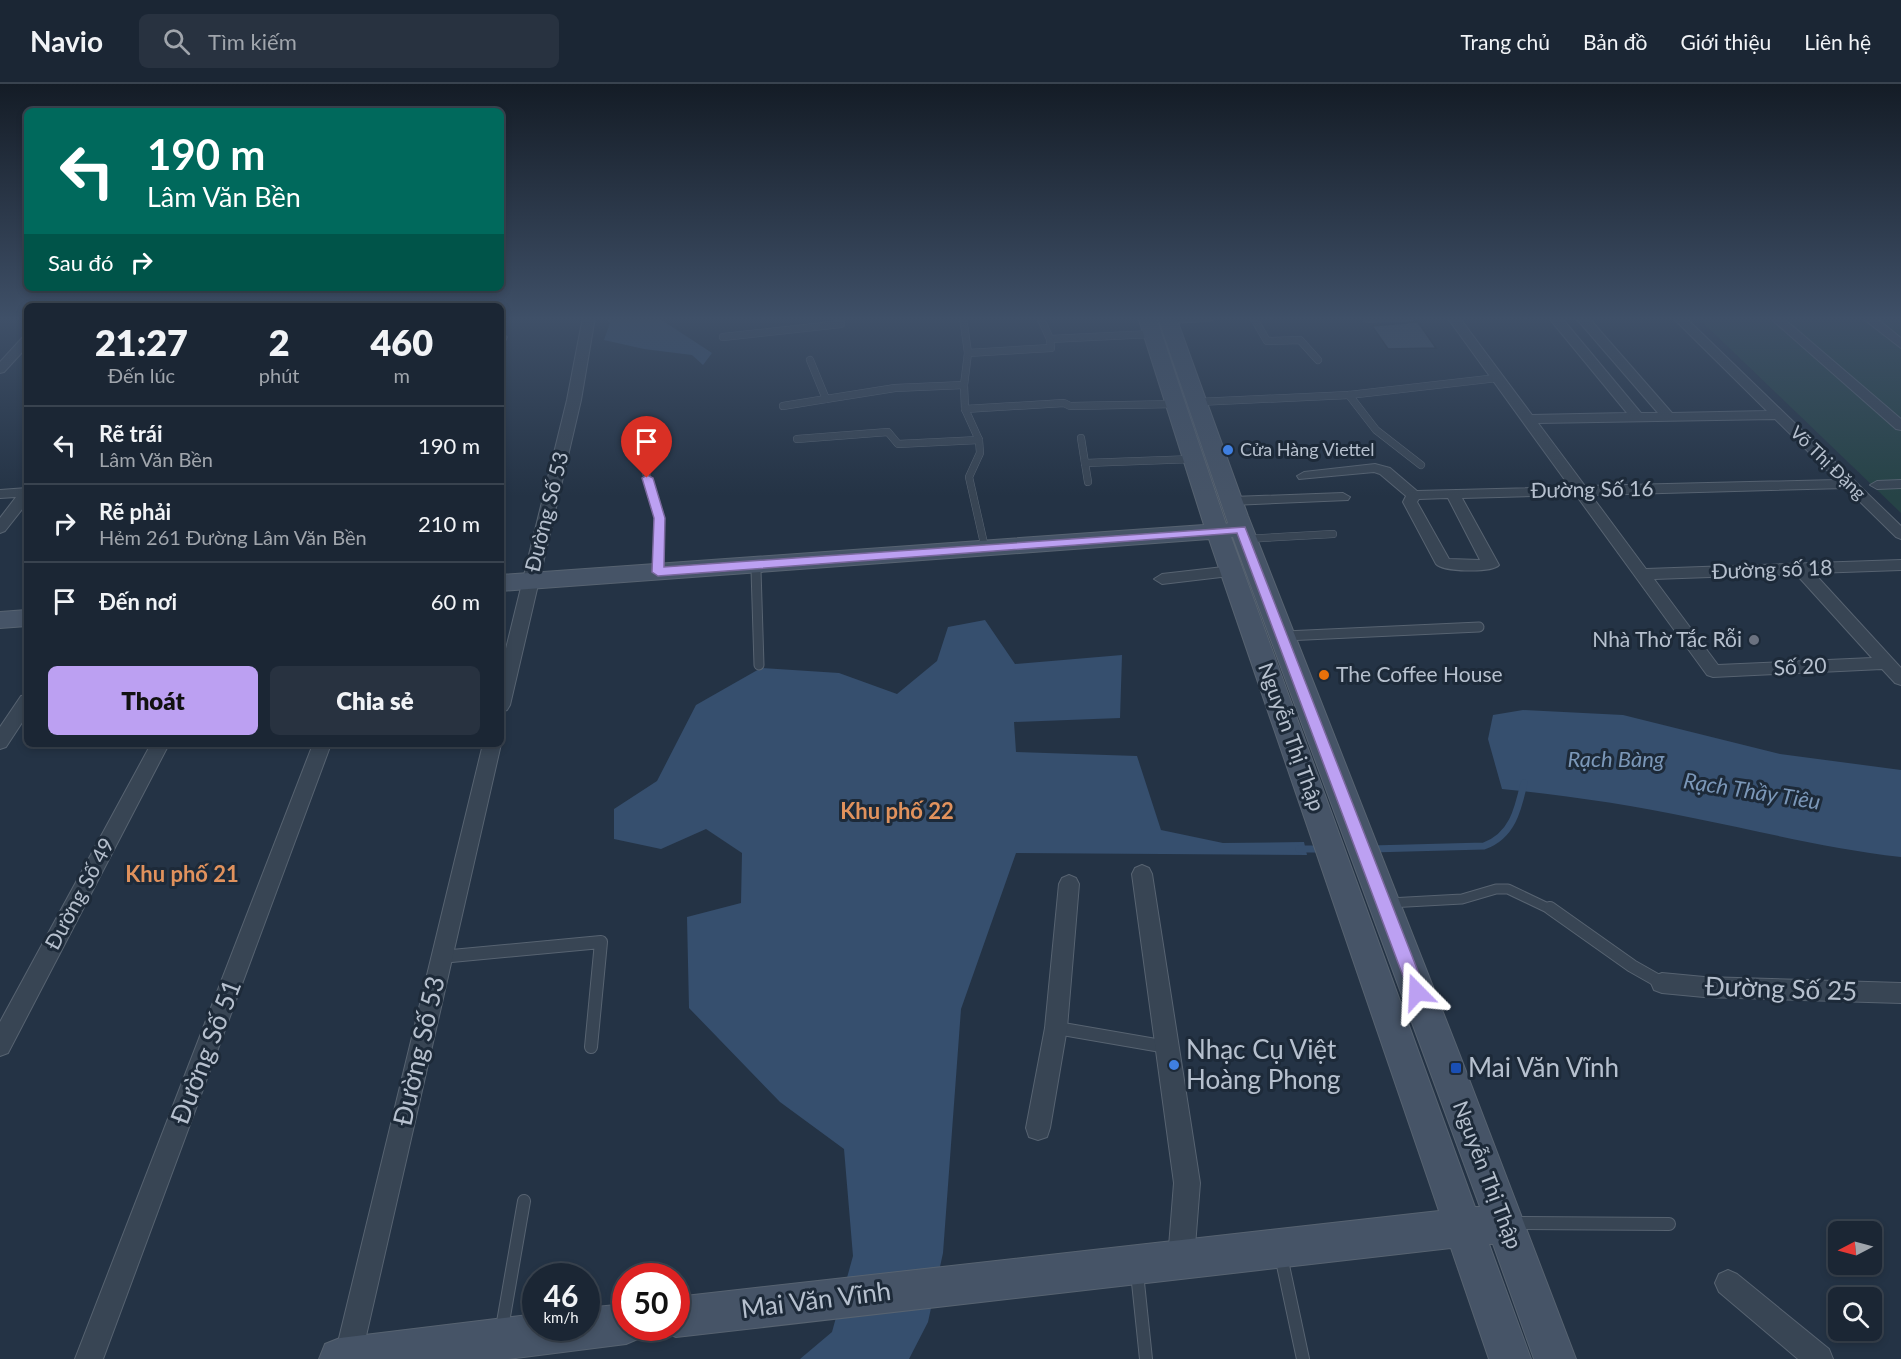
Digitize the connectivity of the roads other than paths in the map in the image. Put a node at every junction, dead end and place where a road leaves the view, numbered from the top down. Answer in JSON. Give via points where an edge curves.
{"nodes":[{"id":1,"x":578,"y":376,"type":"edge"},
{"id":2,"x":817,"y":376,"type":"edge"},
{"id":3,"x":965,"y":376,"type":"edge"},
{"id":4,"x":1171,"y":376,"type":"edge"},
{"id":5,"x":1185,"y":376,"type":"edge"},
{"id":6,"x":1603,"y":376,"type":"edge"},
{"id":7,"x":1633,"y":376,"type":"edge"},
{"id":8,"x":1739,"y":376,"type":"edge"},
{"id":9,"x":1844,"y":376,"type":"edge"},
{"id":10,"x":1497,"y":378,"type":"joint"},
{"id":11,"x":964,"y":386,"type":"junction"},
{"id":12,"x":1349,"y":394,"type":"junction"},
{"id":13,"x":826,"y":399,"type":"junction"},
{"id":14,"x":1198,"y":402,"type":"junction"},
{"id":15,"x":1177,"y":404,"type":"junction"},
{"id":16,"x":783,"y":406,"type":"dead end"},
{"id":17,"x":965,"y":409,"type":"junction"},
{"id":18,"x":1778,"y":415,"type":"junction"},
{"id":19,"x":1669,"y":417,"type":"junction"},
{"id":20,"x":1638,"y":418,"type":"junction"},
{"id":21,"x":1528,"y":419,"type":"junction"},
{"id":22,"x":1901,"y":426,"type":"edge"},
{"id":23,"x":635,"y":438,"type":"dead end"},
{"id":24,"x":1081,"y":438,"type":"dead end"},
{"id":25,"x":797,"y":439,"type":"dead end"},
{"id":26,"x":979,"y":440,"type":"junction"},
{"id":27,"x":1194,"y":459,"type":"junction"},
{"id":28,"x":1085,"y":463,"type":"junction"},
{"id":29,"x":1421,"y":465,"type":"dead end"},
{"id":30,"x":1304,"y":476,"type":"dead end"},
{"id":31,"x":1088,"y":482,"type":"dead end"},
{"id":32,"x":1850,"y":484,"type":"junction"},
{"id":33,"x":1901,"y":484,"type":"edge"},
{"id":34,"x":1877,"y":485,"type":"dead end"},
{"id":35,"x":1580,"y":490,"type":"junction"},
{"id":36,"x":24,"y":493,"type":"edge"},
{"id":37,"x":0,"y":494,"type":"edge"},
{"id":38,"x":1453,"y":494,"type":"junction"},
{"id":39,"x":1414,"y":495,"type":"junction"},
{"id":40,"x":24,"y":497,"type":"edge"},
{"id":41,"x":1343,"y":497,"type":"dead end"},
{"id":42,"x":1232,"y":501,"type":"junction"},
{"id":43,"x":0,"y":528,"type":"edge"},
{"id":44,"x":1235,"y":533,"type":"junction"},
{"id":45,"x":1333,"y":534,"type":"dead end"},
{"id":46,"x":1901,"y":534,"type":"edge"},
{"id":47,"x":985,"y":548,"type":"junction"},
{"id":48,"x":756,"y":564,"type":"junction"},
{"id":49,"x":1901,"y":565,"type":"edge"},
{"id":50,"x":1801,"y":569,"type":"junction"},
{"id":51,"x":658,"y":572,"type":"junction"},
{"id":52,"x":1232,"y":572,"type":"junction"},
{"id":53,"x":1642,"y":574,"type":"junction"},
{"id":54,"x":1162,"y":579,"type":"dead end"},
{"id":55,"x":530,"y":581,"type":"junction"},
{"id":56,"x":504,"y":583,"type":"edge"},
{"id":57,"x":24,"y":618,"type":"edge"},
{"id":58,"x":0,"y":620,"type":"edge"},
{"id":59,"x":1479,"y":627,"type":"dead end"},
{"id":60,"x":1282,"y":636,"type":"junction"},
{"id":61,"x":1886,"y":663,"type":"junction"},
{"id":62,"x":759,"y":665,"type":"dead end"},
{"id":63,"x":1901,"y":679,"type":"edge"},
{"id":64,"x":504,"y":692,"type":"edge"},
{"id":65,"x":24,"y":706,"type":"edge"},
{"id":66,"x":0,"y":742,"type":"edge"},
{"id":67,"x":158,"y":747,"type":"edge"},
{"id":68,"x":321,"y":747,"type":"edge"},
{"id":69,"x":491,"y":747,"type":"edge"},
{"id":70,"x":1142,"y":874,"type":"dead end"},
{"id":71,"x":1070,"y":884,"type":"dead end"},
{"id":72,"x":1366,"y":885,"type":"junction"},
{"id":73,"x":441,"y":957,"type":"junction"},
{"id":74,"x":1662,"y":983,"type":"joint"},
{"id":75,"x":1901,"y":993,"type":"edge"},
{"id":76,"x":1056,"y":1028,"type":"junction"},
{"id":77,"x":0,"y":1045,"type":"edge"},
{"id":78,"x":591,"y":1047,"type":"dead end"},
{"id":79,"x":1167,"y":1047,"type":"junction"},
{"id":80,"x":1038,"y":1128,"type":"dead end"},
{"id":81,"x":524,"y":1201,"type":"dead end"},
{"id":82,"x":1505,"y":1223,"type":"junction"},
{"id":83,"x":1669,"y":1224,"type":"dead end"},
{"id":84,"x":1464,"y":1228,"type":"junction"},
{"id":85,"x":1280,"y":1248,"type":"junction"},
{"id":86,"x":1181,"y":1259,"type":"junction"},
{"id":87,"x":1136,"y":1264,"type":"junction"},
{"id":88,"x":1728,"y":1283,"type":"dead end"},
{"id":89,"x":690,"y":1315,"type":"edge"},
{"id":90,"x":612,"y":1326,"type":"edge"},
{"id":91,"x":501,"y":1339,"type":"junction"},
{"id":92,"x":347,"y":1358,"type":"edge"},
{"id":93,"x":89,"y":1359,"type":"edge"},
{"id":94,"x":340,"y":1359,"type":"edge"},
{"id":95,"x":1146,"y":1359,"type":"edge"},
{"id":96,"x":1303,"y":1359,"type":"edge"},
{"id":97,"x":1510,"y":1359,"type":"edge"},
{"id":98,"x":1555,"y":1359,"type":"edge"},
{"id":99,"x":1819,"y":1359,"type":"edge"}],
"edges":[{"from":1,"to":55,"type":"street","name":"Đường Số 53"},
{"from":2,"to":13,"type":"lane"},
{"from":3,"to":11,"type":"lane"},
{"from":4,"to":15,"type":"main road","name":"Nguyễn Thị Thập"},
{"from":5,"to":14,"type":"main road","name":"Nguyễn Thị Thập"},
{"from":6,"to":20,"type":"street"},
{"from":7,"to":19,"type":"street"},
{"from":8,"to":18,"type":"street","name":"Võ Thị Đặng"},
{"from":9,"to":22,"type":"street"},
{"from":10,"to":12,"type":"lane"},
{"from":10,"to":21,"type":"street"},
{"from":11,"to":13,"type":"lane","via":[[874,390]]},
{"from":11,"to":17,"type":"lane"},
{"from":12,"to":14,"type":"lane"},
{"from":12,"to":29,"type":"lane","via":[[1376,430]]},
{"from":13,"to":16,"type":"lane"},
{"from":14,"to":42,"type":"main road","name":"Nguyễn Thị Thập"},
{"from":15,"to":17,"type":"lane","via":[[1064,403]]},
{"from":15,"to":27,"type":"main road","name":"Nguyễn Thị Thập"},
{"from":17,"to":26,"type":"lane"},
{"from":18,"to":19,"type":"street"},
{"from":18,"to":32,"type":"street","name":"Võ Thị Đặng"},
{"from":19,"to":20,"type":"street"},
{"from":20,"to":21,"type":"street"},
{"from":21,"to":35,"type":"street"},
{"from":23,"to":51,"type":"lane","via":[[660,518]]},
{"from":24,"to":28,"type":"lane"},
{"from":25,"to":26,"type":"lane","via":[[888,432],[898,444]]},
{"from":26,"to":47,"type":"lane","via":[[980,453],[969,477]]},
{"from":27,"to":28,"type":"lane"},
{"from":27,"to":44,"type":"main road","name":"Nguyễn Thị Thập"},
{"from":28,"to":31,"type":"lane"},
{"from":30,"to":39,"type":"street","via":[[1375,468],[1385,471]]},
{"from":32,"to":35,"type":"street","name":"Đường Số 16"},
{"from":32,"to":46,"type":"street","name":"Võ Thị Đặng"},
{"from":33,"to":34,"type":"street"},
{"from":35,"to":38,"type":"street","name":"Đường Số 16"},
{"from":35,"to":53,"type":"street"},
{"from":36,"to":37,"type":"street"},
{"from":38,"to":39,"type":"street","name":"Đường Số 16"},
{"from":38,"to":39,"type":"street","via":[[1491,565],[1444,564],[1410,502]]},
{"from":40,"to":43,"type":"street"},
{"from":41,"to":42,"type":"street"},
{"from":42,"to":44,"type":"main road","name":"Nguyễn Thị Thập"},
{"from":44,"to":45,"type":"lane"},
{"from":44,"to":47,"type":"main road"},
{"from":44,"to":52,"type":"main road","name":"Nguyễn Thị Thập"},
{"from":44,"to":60,"type":"main road","name":"Nguyễn Thị Thập"},
{"from":47,"to":48,"type":"main road"},
{"from":48,"to":51,"type":"main road"},
{"from":48,"to":62,"type":"lane"},
{"from":49,"to":50,"type":"street","name":"Đường số 18"},
{"from":50,"to":53,"type":"street","name":"Đường số 18"},
{"from":50,"to":61,"type":"street"},
{"from":51,"to":55,"type":"main road"},
{"from":52,"to":54,"type":"street"},
{"from":52,"to":72,"type":"main road","name":"Nguyễn Thị Thập","via":[[1322,825]]},
{"from":53,"to":61,"type":"street","name":"Số 20","via":[[1713,671]]},
{"from":55,"to":56,"type":"main road"},
{"from":55,"to":64,"type":"street","name":"Đường Số 53"},
{"from":57,"to":58,"type":"main road"},
{"from":59,"to":60,"type":"lane"},
{"from":60,"to":72,"type":"main road","name":"Nguyễn Thị Thập","via":[[1352,821]]},
{"from":61,"to":63,"type":"street"},
{"from":65,"to":66,"type":"street"},
{"from":67,"to":77,"type":"street","name":"Đường Số 49"},
{"from":68,"to":93,"type":"street","name":"Đường Số 51"},
{"from":69,"to":73,"type":"street","name":"Đường Số 53"},
{"from":70,"to":79,"type":"street"},
{"from":71,"to":76,"type":"street"},
{"from":72,"to":74,"type":"lane","via":[[1462,898],[1508,889],[1548,907]]},
{"from":72,"to":82,"type":"main road","name":"Nguyễn Thị Thập"},
{"from":72,"to":84,"type":"main road","name":"Nguyễn Thị Thập"},
{"from":73,"to":78,"type":"lane","via":[[601,942]]},
{"from":73,"to":92,"type":"street","name":"Đường Số 53"},
{"from":74,"to":75,"type":"street","name":"Đường Số 25"},
{"from":76,"to":79,"type":"lane"},
{"from":76,"to":80,"type":"street"},
{"from":79,"to":86,"type":"street","via":[[1187,1183]]},
{"from":81,"to":91,"type":"lane"},
{"from":82,"to":83,"type":"lane"},
{"from":82,"to":84,"type":"main road"},
{"from":82,"to":98,"type":"main road","name":"Nguyễn Thị Thập"},
{"from":84,"to":85,"type":"main road"},
{"from":84,"to":97,"type":"main road","name":"Nguyễn Thị Thập"},
{"from":85,"to":86,"type":"main road"},
{"from":85,"to":96,"type":"lane"},
{"from":86,"to":87,"type":"main road"},
{"from":87,"to":89,"type":"main road","name":"Mai Văn Vĩnh"},
{"from":87,"to":95,"type":"lane"},
{"from":88,"to":99,"type":"street"},
{"from":90,"to":91,"type":"main road"},
{"from":91,"to":92,"type":"main road"},
{"from":92,"to":94,"type":"main road"}]}
